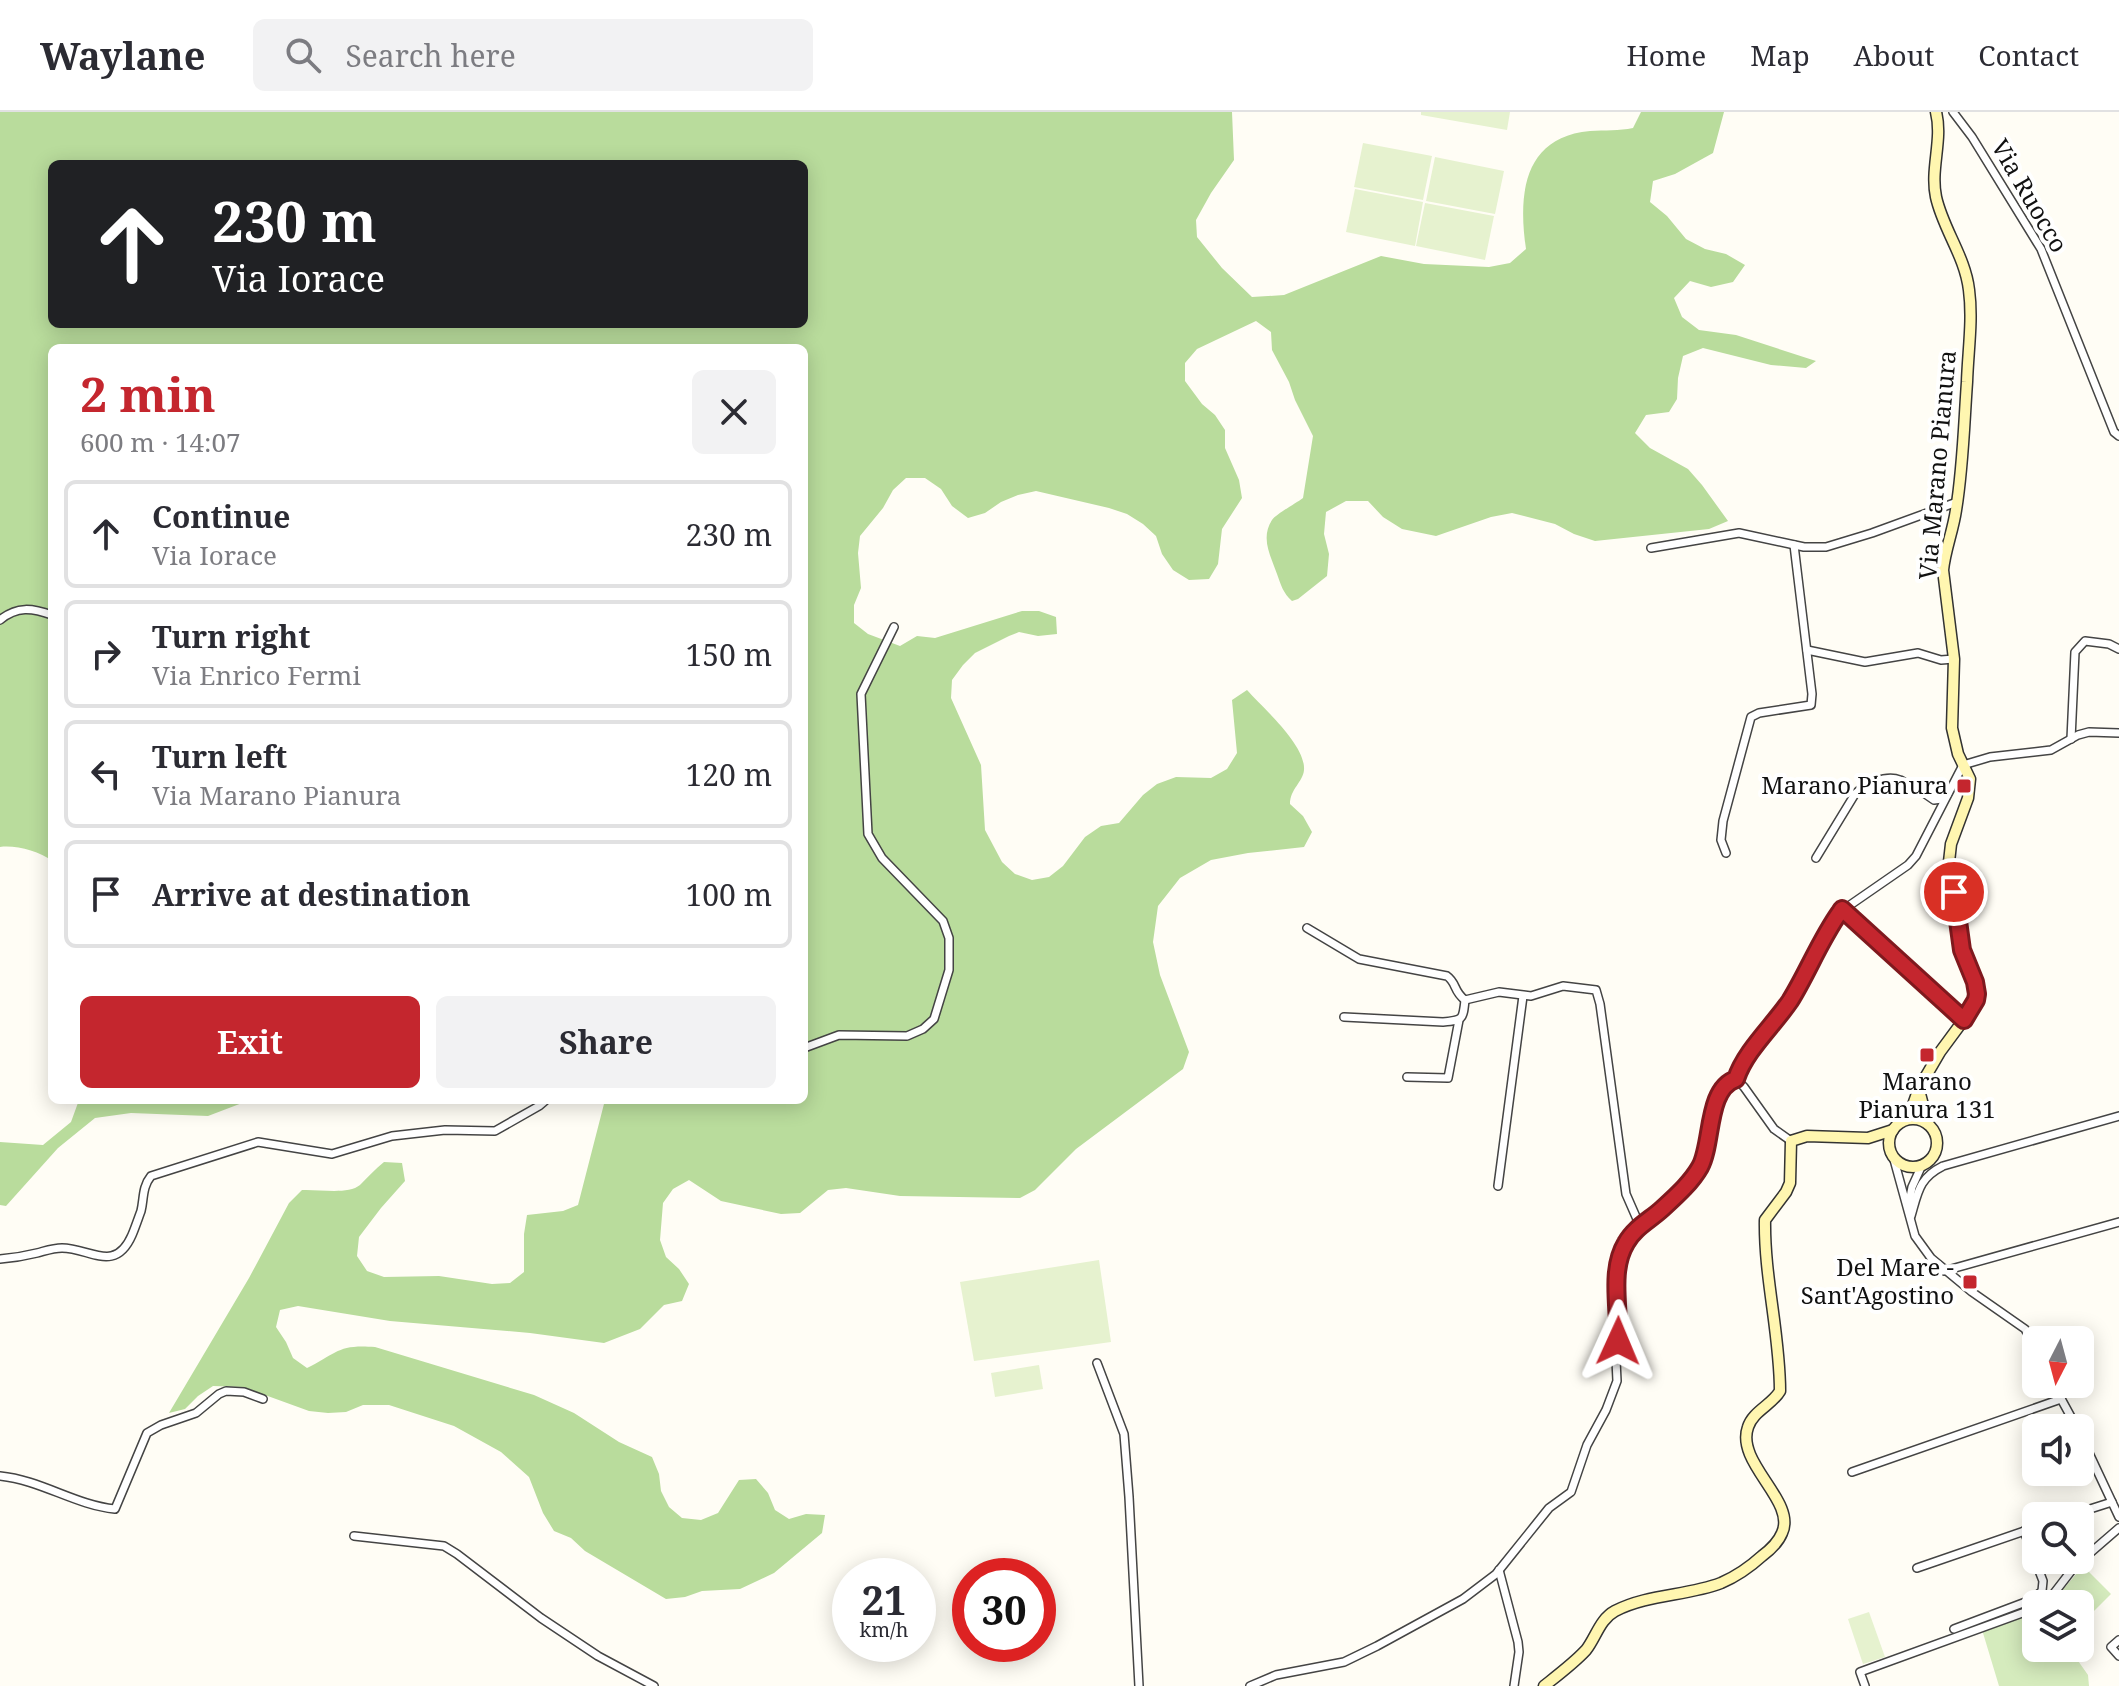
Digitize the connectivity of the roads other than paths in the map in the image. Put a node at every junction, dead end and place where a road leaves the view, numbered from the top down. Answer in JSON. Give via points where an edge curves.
{"nodes":[{"id":1,"x":1936,"y":112,"type":"edge"},
{"id":2,"x":1953,"y":112,"type":"edge"},
{"id":3,"x":2119,"y":436,"type":"edge"},
{"id":4,"x":1957,"y":502,"type":"junction"},
{"id":5,"x":1794,"y":545,"type":"junction"},
{"id":6,"x":1651,"y":548,"type":"dead end"},
{"id":7,"x":48,"y":613,"type":"edge"},
{"id":8,"x":0,"y":620,"type":"edge"},
{"id":9,"x":894,"y":627,"type":"dead end"},
{"id":10,"x":2119,"y":649,"type":"edge"},
{"id":11,"x":1807,"y":650,"type":"junction"},
{"id":12,"x":1954,"y":659,"type":"junction"},
{"id":13,"x":2119,"y":733,"type":"edge"},
{"id":14,"x":2071,"y":739,"type":"junction"},
{"id":15,"x":1963,"y":765,"type":"junction"},
{"id":16,"x":1912,"y":789,"type":"dead end"},
{"id":17,"x":1952,"y":789,"type":"junction"},
{"id":18,"x":1921,"y":791,"type":"dead end"},
{"id":19,"x":1726,"y":853,"type":"dead end"},
{"id":20,"x":1816,"y":858,"type":"dead end"},
{"id":21,"x":1842,"y":909,"type":"junction"},
{"id":22,"x":1307,"y":928,"type":"dead end"},
{"id":23,"x":1523,"y":996,"type":"junction"},
{"id":24,"x":1465,"y":1000,"type":"junction"},
{"id":25,"x":1344,"y":1017,"type":"dead end"},
{"id":26,"x":1459,"y":1020,"type":"junction"},
{"id":27,"x":1964,"y":1020,"type":"junction"},
{"id":28,"x":808,"y":1047,"type":"edge"},
{"id":29,"x":1407,"y":1077,"type":"dead end"},
{"id":30,"x":1736,"y":1079,"type":"junction"},
{"id":31,"x":1919,"y":1088,"type":"junction"},
{"id":32,"x":541,"y":1104,"type":"edge"},
{"id":33,"x":2119,"y":1116,"type":"edge"},
{"id":34,"x":1908,"y":1119,"type":"junction"},
{"id":35,"x":1928,"y":1124,"type":"junction"},
{"id":36,"x":1893,"y":1130,"type":"junction"},
{"id":37,"x":1868,"y":1138,"type":"junction"},
{"id":38,"x":1791,"y":1141,"type":"junction"},
{"id":39,"x":1892,"y":1154,"type":"junction"},
{"id":40,"x":1922,"y":1165,"type":"junction"},
{"id":41,"x":1498,"y":1186,"type":"dead end"},
{"id":42,"x":1909,"y":1213,"type":"junction"},
{"id":43,"x":2119,"y":1222,"type":"edge"},
{"id":44,"x":1640,"y":1226,"type":"junction"},
{"id":45,"x":0,"y":1259,"type":"edge"},
{"id":46,"x":1944,"y":1271,"type":"junction"},
{"id":47,"x":2022,"y":1327,"type":"edge"},
{"id":48,"x":1097,"y":1363,"type":"dead end"},
{"id":49,"x":263,"y":1399,"type":"dead end"},
{"id":50,"x":2061,"y":1399,"type":"joint"},
{"id":51,"x":2069,"y":1414,"type":"edge"},
{"id":52,"x":2094,"y":1464,"type":"edge"},
{"id":53,"x":1852,"y":1472,"type":"dead end"},
{"id":54,"x":0,"y":1476,"type":"edge"},
{"id":55,"x":2112,"y":1502,"type":"junction"},
{"id":56,"x":2094,"y":1508,"type":"edge"},
{"id":57,"x":2119,"y":1517,"type":"edge"},
{"id":58,"x":2119,"y":1528,"type":"edge"},
{"id":59,"x":2022,"y":1532,"type":"edge"},
{"id":60,"x":354,"y":1536,"type":"dead end"},
{"id":61,"x":1917,"y":1568,"type":"dead end"},
{"id":62,"x":1499,"y":1570,"type":"junction"},
{"id":63,"x":2040,"y":1574,"type":"edge"},
{"id":64,"x":2056,"y":1590,"type":"edge"},
{"id":65,"x":2022,"y":1613,"type":"edge"},
{"id":66,"x":1954,"y":1629,"type":"dead end"},
{"id":67,"x":2119,"y":1640,"type":"edge"},
{"id":68,"x":2119,"y":1656,"type":"edge"},
{"id":69,"x":654,"y":1686,"type":"edge"},
{"id":70,"x":1139,"y":1686,"type":"edge"},
{"id":71,"x":1250,"y":1686,"type":"edge"},
{"id":72,"x":1514,"y":1686,"type":"edge"},
{"id":73,"x":1544,"y":1686,"type":"edge"},
{"id":74,"x":1865,"y":1686,"type":"edge"}],
"edges":[{"from":1,"to":4,"type":"street","name":"Via Marano Pianura","via":[[1936,200],[1966,270],[1969,292]]},
{"from":2,"to":3,"type":"street","name":"Via Ruocco","via":[[2041,249]]},
{"from":4,"to":5,"type":"street","via":[[1849,541],[1826,547]]},
{"from":4,"to":12,"type":"street","name":"Via Marano Pianura","via":[[1943,570]]},
{"from":5,"to":6,"type":"street","via":[[1739,533]]},
{"from":5,"to":11,"type":"street"},
{"from":7,"to":8,"type":"street","via":[[34,608],[10,612]]},
{"from":9,"to":28,"type":"street","via":[[861,694],[868,834],[882,858],[943,921],[949,970],[934,1019],[923,1029],[907,1036],[839,1035]]},
{"from":10,"to":14,"type":"street","via":[[2085,641],[2075,652]]},
{"from":11,"to":12,"type":"street","via":[[1865,662],[1918,653]]},
{"from":11,"to":19,"type":"street","via":[[1811,705],[1751,717],[1723,821]]},
{"from":12,"to":15,"type":"street","name":"Via Marano Pianura","via":[[1952,728]]},
{"from":13,"to":14,"type":"street","via":[[2089,732]]},
{"from":14,"to":15,"type":"street","via":[[2051,750]]},
{"from":15,"to":17,"type":"street"},
{"from":15,"to":27,"type":"street","name":"Via Marano Pianura","via":[[1970,779],[1968,798],[1949,862],[1962,950],[1977,994]]},
{"from":16,"to":20,"type":"street","via":[[1895,779],[1862,787]]},
{"from":17,"to":18,"type":"street","via":[[1934,800]]},
{"from":17,"to":21,"type":"street","via":[[1908,865]]},
{"from":21,"to":27,"type":"street"},
{"from":21,"to":30,"type":"street","via":[[1790,1000]]},
{"from":22,"to":24,"type":"street","via":[[1359,959],[1447,976]]},
{"from":23,"to":24,"type":"street","via":[[1499,992]]},
{"from":23,"to":41,"type":"street"},
{"from":23,"to":44,"type":"street","via":[[1563,986],[1596,990],[1626,1194]]},
{"from":24,"to":26,"type":"street"},
{"from":25,"to":26,"type":"street"},
{"from":26,"to":29,"type":"street","via":[[1448,1078]]},
{"from":27,"to":31,"type":"street","name":"Via Marano Pianura"},
{"from":30,"to":38,"type":"street","via":[[1774,1129]]},
{"from":30,"to":44,"type":"street","via":[[1715,1103],[1699,1168]]},
{"from":31,"to":34,"type":"street","name":"Via Marano Pianura"},
{"from":31,"to":35,"type":"street"},
{"from":32,"to":45,"type":"street","via":[[495,1131],[392,1136],[332,1154],[258,1142],[151,1176],[130,1238],[116,1255],[57,1248]]},
{"from":33,"to":42,"type":"street","via":[[1943,1166],[1928,1173]]},
{"from":34,"to":35,"type":"street"},
{"from":34,"to":36,"type":"street"},
{"from":35,"to":40,"type":"street","via":[[1937,1143],[1933,1156]]},
{"from":36,"to":37,"type":"street"},
{"from":36,"to":39,"type":"street"},
{"from":37,"to":38,"type":"street","via":[[1807,1136]]},
{"from":37,"to":39,"type":"street"},
{"from":38,"to":73,"type":"street","via":[[1790,1183],[1765,1220],[1780,1391],[1754,1415],[1746,1436],[1752,1458],[1778,1502],[1783,1532],[1757,1561],[1722,1582],[1608,1615],[1585,1650]]},
{"from":39,"to":40,"type":"street","via":[[1907,1166]]},
{"from":39,"to":42,"type":"street"},
{"from":40,"to":42,"type":"street"},
{"from":42,"to":46,"type":"street","via":[[1915,1236]]},
{"from":43,"to":46,"type":"street"},
{"from":44,"to":62,"type":"street","via":[[1619,1259],[1617,1381],[1606,1410],[1571,1492],[1549,1508]]},
{"from":46,"to":47,"type":"street"},
{"from":48,"to":70,"type":"street","via":[[1124,1434]]},
{"from":49,"to":54,"type":"street","via":[[226,1391],[196,1413],[147,1433],[115,1509]]},
{"from":50,"to":51,"type":"street"},
{"from":50,"to":53,"type":"street"},
{"from":52,"to":55,"type":"street"},
{"from":55,"to":56,"type":"street"},
{"from":55,"to":57,"type":"street"},
{"from":58,"to":64,"type":"street","via":[[2075,1566]]},
{"from":59,"to":61,"type":"street"},
{"from":60,"to":69,"type":"street","via":[[444,1546],[586,1649]]},
{"from":62,"to":71,"type":"street","via":[[1463,1599],[1355,1657]]},
{"from":62,"to":72,"type":"street","via":[[1518,1642]]},
{"from":63,"to":66,"type":"street","via":[[2042,1591],[2031,1600]]},
{"from":65,"to":74,"type":"street","via":[[1860,1672]]},
{"from":67,"to":68,"type":"street","via":[[2111,1647]]}]}
